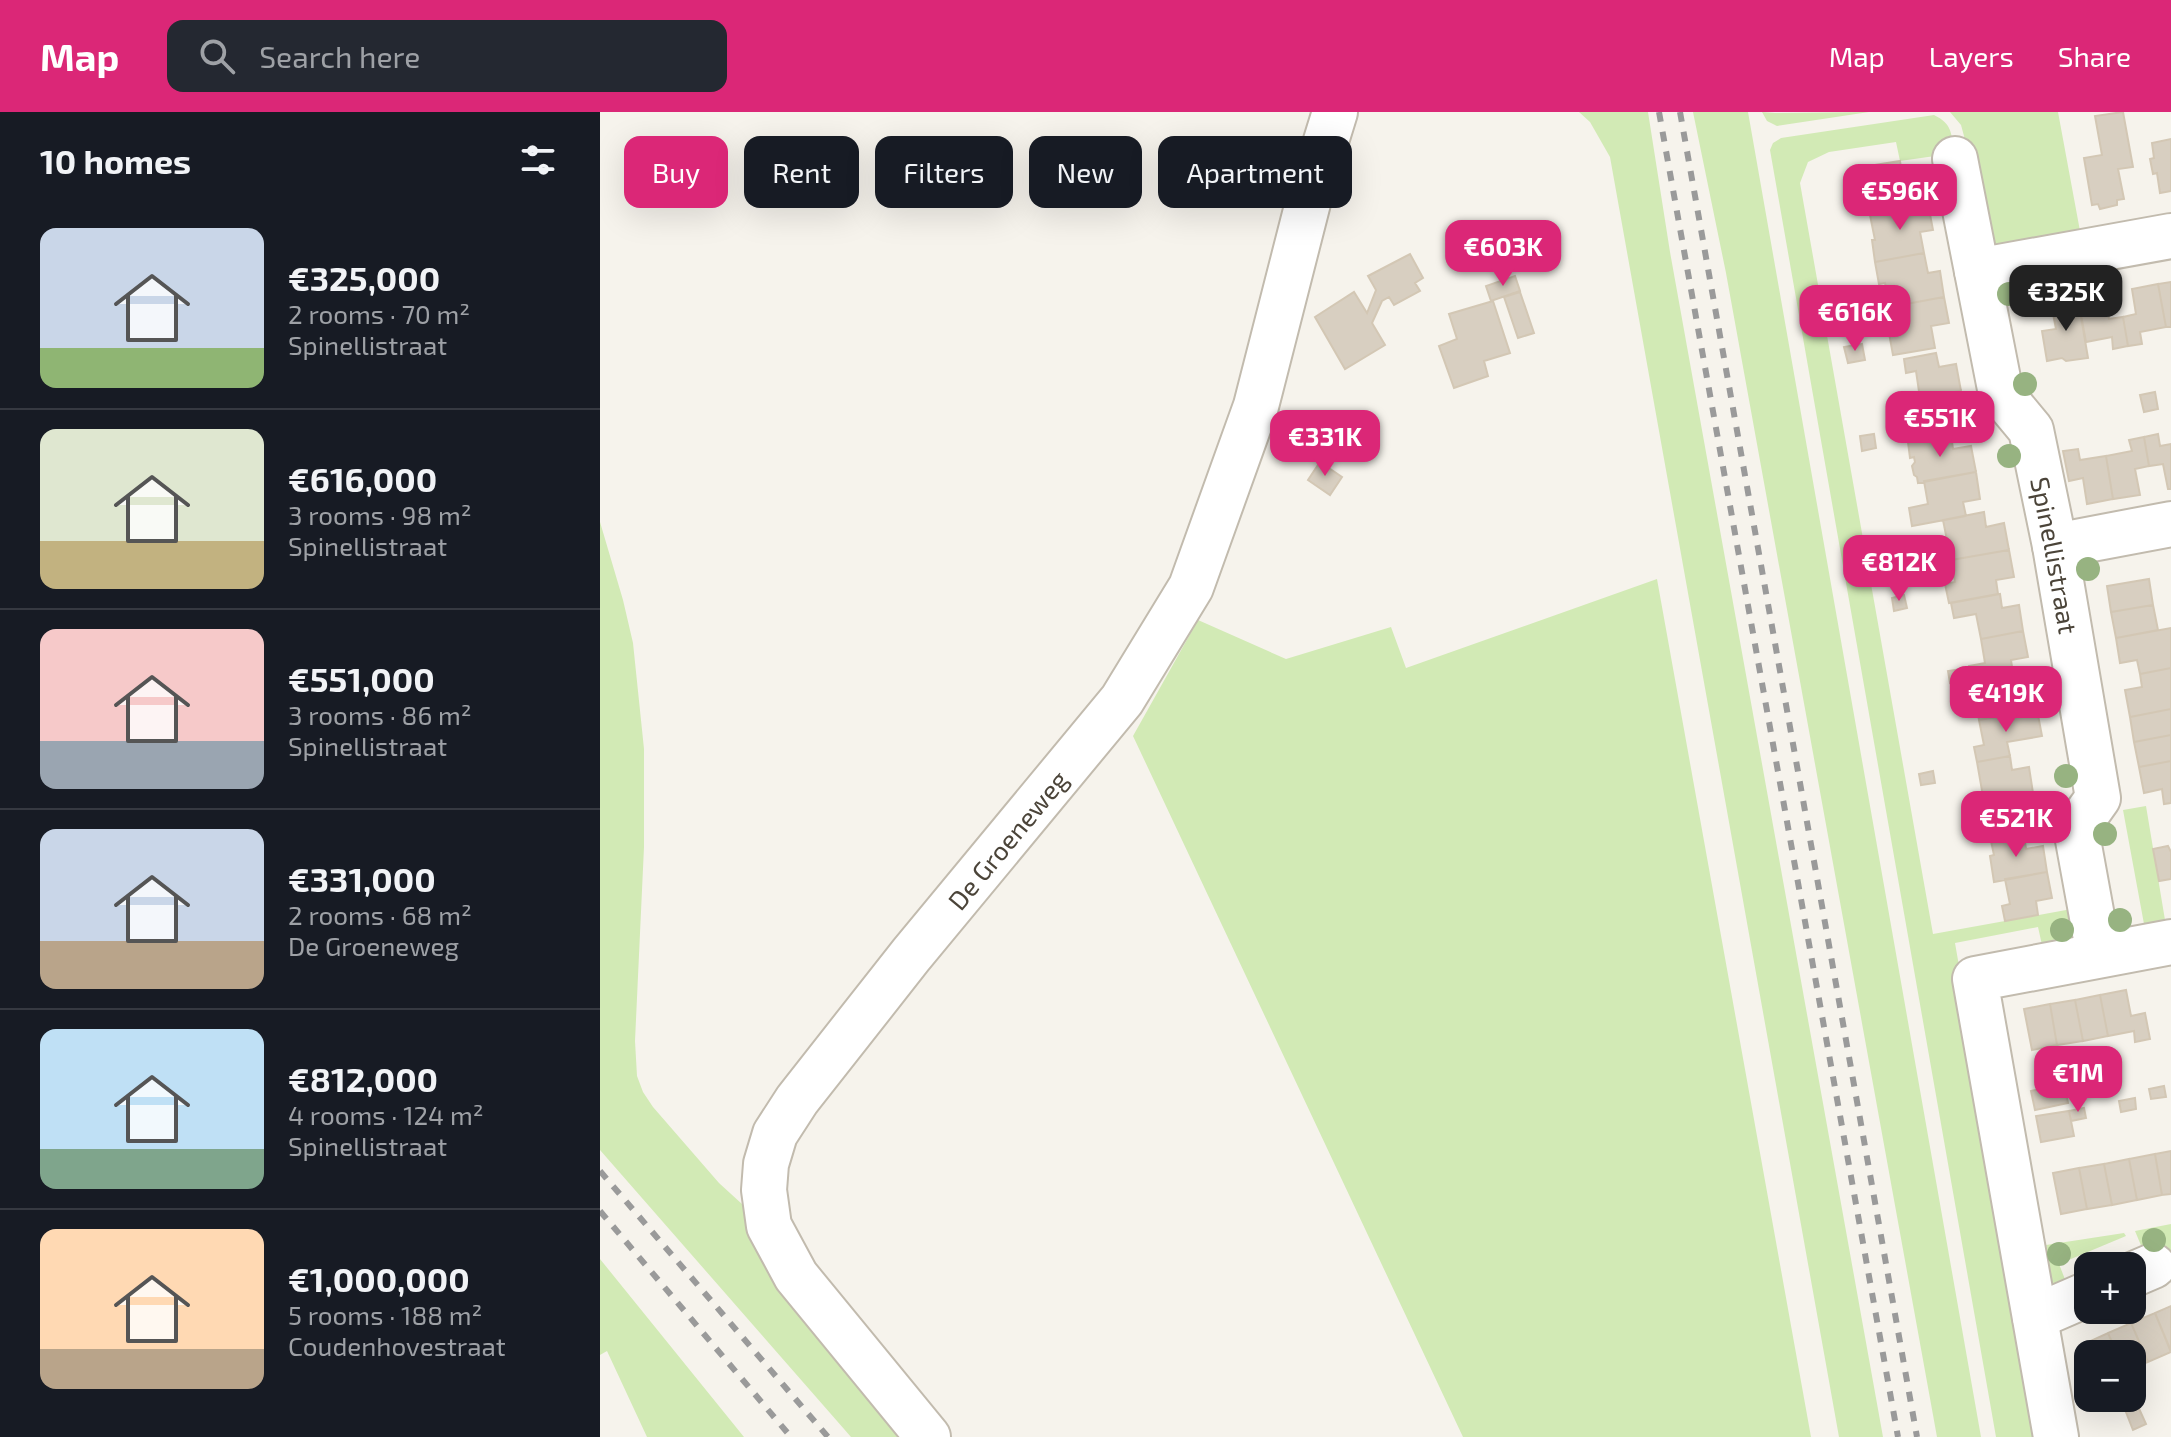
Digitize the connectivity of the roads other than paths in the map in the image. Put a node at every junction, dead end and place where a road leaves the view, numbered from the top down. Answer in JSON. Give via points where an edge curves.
{"nodes":[{"id":1,"x":1335,"y":112,"type":"edge"},
{"id":2,"x":1955,"y":159,"type":"dead end"},
{"id":3,"x":2171,"y":236,"type":"edge"},
{"id":4,"x":1977,"y":271,"type":"junction"},
{"id":5,"x":2171,"y":524,"type":"edge"},
{"id":6,"x":2055,"y":546,"type":"junction"},
{"id":7,"x":2171,"y":942,"type":"edge"},
{"id":8,"x":2099,"y":955,"type":"junction"},
{"id":9,"x":2074,"y":1300,"type":"edge"},
{"id":10,"x":2035,"y":1317,"type":"junction"},
{"id":11,"x":928,"y":1437,"type":"edge"},
{"id":12,"x":2056,"y":1437,"type":"edge"}],
"edges":[{"from":1,"to":11,"type":"street","name":"De Groeneweg","via":[[1256,406],[1191,587],[1122,700],[911,955],[775,1134],[764,1190],[769,1226],[796,1276]]},
{"from":2,"to":4,"type":"street","name":"Spinellistraat"},
{"from":3,"to":4,"type":"street"},
{"from":4,"to":6,"type":"street","name":"Spinellistraat","via":[[2001,394],[2031,430]]},
{"from":5,"to":6,"type":"street"},
{"from":6,"to":8,"type":"street","name":"Spinellistraat","via":[[2098,798],[2076,829]]},
{"from":7,"to":8,"type":"street"},
{"from":8,"to":10,"type":"street","via":[[1975,979]]},
{"from":9,"to":10,"type":"street"},
{"from":10,"to":12,"type":"street"}]}
